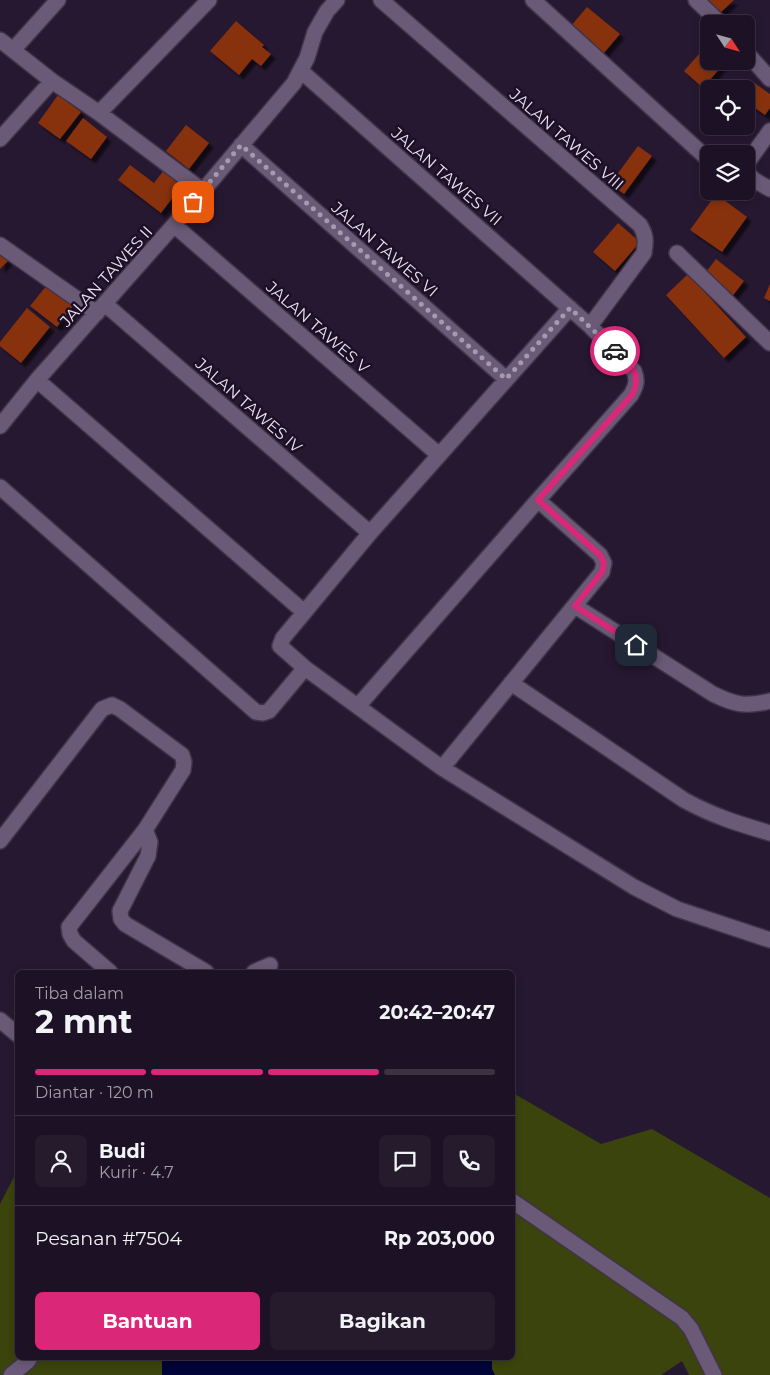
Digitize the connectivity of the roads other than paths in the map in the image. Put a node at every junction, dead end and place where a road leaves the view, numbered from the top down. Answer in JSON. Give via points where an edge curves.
{"nodes":[{"id":1,"x":58,"y":0,"type":"edge"},
{"id":2,"x":209,"y":0,"type":"edge"},
{"id":3,"x":336,"y":0,"type":"edge"},
{"id":4,"x":381,"y":0,"type":"edge"},
{"id":5,"x":533,"y":0,"type":"edge"},
{"id":6,"x":696,"y":0,"type":"edge"},
{"id":7,"x":712,"y":15,"type":"edge"},
{"id":8,"x":0,"y":40,"type":"edge"},
{"id":9,"x":13,"y":50,"type":"junction"},
{"id":10,"x":755,"y":62,"type":"edge"},
{"id":11,"x":301,"y":71,"type":"junction"},
{"id":12,"x":770,"y":79,"type":"edge"},
{"id":13,"x":52,"y":81,"type":"junction"},
{"id":14,"x":99,"y":112,"type":"junction"},
{"id":15,"x":770,"y":131,"type":"edge"},
{"id":16,"x":0,"y":139,"type":"edge"},
{"id":17,"x":241,"y":145,"type":"junction"},
{"id":18,"x":700,"y":153,"type":"edge"},
{"id":19,"x":770,"y":189,"type":"edge"},
{"id":20,"x":203,"y":191,"type":"junction"},
{"id":21,"x":174,"y":225,"type":"junction"},
{"id":22,"x":0,"y":246,"type":"edge"},
{"id":23,"x":677,"y":253,"type":"dead end"},
{"id":24,"x":570,"y":308,"type":"junction"},
{"id":25,"x":101,"y":309,"type":"junction"},
{"id":26,"x":590,"y":326,"type":"junction"},
{"id":27,"x":770,"y":343,"type":"edge"},
{"id":28,"x":506,"y":379,"type":"junction"},
{"id":29,"x":37,"y":380,"type":"junction"},
{"id":30,"x":0,"y":426,"type":"edge"},
{"id":31,"x":439,"y":455,"type":"junction"},
{"id":32,"x":0,"y":487,"type":"edge"},
{"id":33,"x":538,"y":500,"type":"junction"},
{"id":34,"x":370,"y":533,"type":"junction"},
{"id":35,"x":575,"y":606,"type":"junction"},
{"id":36,"x":304,"y":612,"type":"junction"},
{"id":37,"x":305,"y":668,"type":"junction"},
{"id":38,"x":511,"y":683,"type":"junction"},
{"id":39,"x":770,"y":701,"type":"edge"},
{"id":40,"x":358,"y":706,"type":"junction"},
{"id":41,"x":442,"y":768,"type":"junction"},
{"id":42,"x":145,"y":830,"type":"junction"},
{"id":43,"x":770,"y":833,"type":"edge"},
{"id":44,"x":0,"y":841,"type":"edge"},
{"id":45,"x":770,"y":940,"type":"edge"},
{"id":46,"x":270,"y":965,"type":"dead end"},
{"id":47,"x":108,"y":970,"type":"edge"},
{"id":48,"x":203,"y":970,"type":"edge"},
{"id":49,"x":259,"y":970,"type":"edge"},
{"id":50,"x":0,"y":1020,"type":"edge"},
{"id":51,"x":15,"y":1032,"type":"edge"},
{"id":52,"x":515,"y":1203,"type":"edge"},
{"id":53,"x":29,"y":1360,"type":"edge"},
{"id":54,"x":11,"y":1375,"type":"edge"},
{"id":55,"x":714,"y":1375,"type":"edge"}],
"edges":[{"from":1,"to":9,"type":"street"},
{"from":2,"to":14,"type":"street"},
{"from":3,"to":11,"type":"street","name":"JALAN TAWES II","via":[[315,32]]},
{"from":4,"to":26,"type":"street","name":"JALAN TAWES VIII","via":[[640,225],[646,240],[644,253]]},
{"from":5,"to":18,"type":"street"},
{"from":6,"to":7,"type":"street"},
{"from":8,"to":9,"type":"street"},
{"from":9,"to":13,"type":"street"},
{"from":10,"to":12,"type":"street"},
{"from":11,"to":17,"type":"street","name":"JALAN TAWES II"},
{"from":11,"to":24,"type":"street","name":"JALAN TAWES VII"},
{"from":13,"to":14,"type":"street"},
{"from":13,"to":16,"type":"street"},
{"from":14,"to":20,"type":"street"},
{"from":15,"to":19,"type":"street","via":[[746,169],[752,179]]},
{"from":17,"to":20,"type":"street","name":"JALAN TAWES II"},
{"from":17,"to":28,"type":"street","name":"JALAN TAWES VI"},
{"from":20,"to":21,"type":"street","name":"JALAN TAWES II"},
{"from":21,"to":25,"type":"street","name":"JALAN TAWES II"},
{"from":21,"to":31,"type":"street","name":"JALAN TAWES V"},
{"from":22,"to":25,"type":"street","name":"JALAN TAWES IV"},
{"from":23,"to":27,"type":"street"},
{"from":24,"to":26,"type":"street","name":"JALAN TAWES VII"},
{"from":24,"to":28,"type":"street"},
{"from":25,"to":29,"type":"street","name":"JALAN TAWES II"},
{"from":25,"to":34,"type":"street","name":"JALAN TAWES IV"},
{"from":26,"to":33,"type":"street","name":"JALAN TAWES VII","via":[[634,371],[636,385],[632,395]]},
{"from":28,"to":31,"type":"street"},
{"from":29,"to":30,"type":"street","name":"JALAN TAWES II"},
{"from":29,"to":36,"type":"street"},
{"from":31,"to":34,"type":"street"},
{"from":32,"to":37,"type":"street","via":[[256,712],[263,714],[269,711]]},
{"from":33,"to":35,"type":"street","via":[[600,555],[604,563],[602,572]]},
{"from":33,"to":40,"type":"street","name":"JALAN TAWES VII"},
{"from":34,"to":36,"type":"street"},
{"from":35,"to":38,"type":"street"},
{"from":35,"to":39,"type":"street","via":[[726,701],[738,705]]},
{"from":36,"to":37,"type":"street","via":[[280,646]]},
{"from":37,"to":40,"type":"street"},
{"from":38,"to":41,"type":"street"},
{"from":38,"to":43,"type":"street","via":[[684,800],[733,823]]},
{"from":40,"to":41,"type":"street"},
{"from":41,"to":45,"type":"street","via":[[651,897]]},
{"from":42,"to":44,"type":"street","via":[[183,770],[184,762],[182,755],[112,706],[102,710]]},
{"from":42,"to":47,"type":"street","via":[[69,927],[74,941]]},
{"from":42,"to":48,"type":"street","via":[[150,842],[148,856],[120,911],[121,919]]},
{"from":46,"to":49,"type":"street"},
{"from":50,"to":51,"type":"street"},
{"from":52,"to":55,"type":"street","via":[[682,1318]]},
{"from":53,"to":54,"type":"street"}]}
